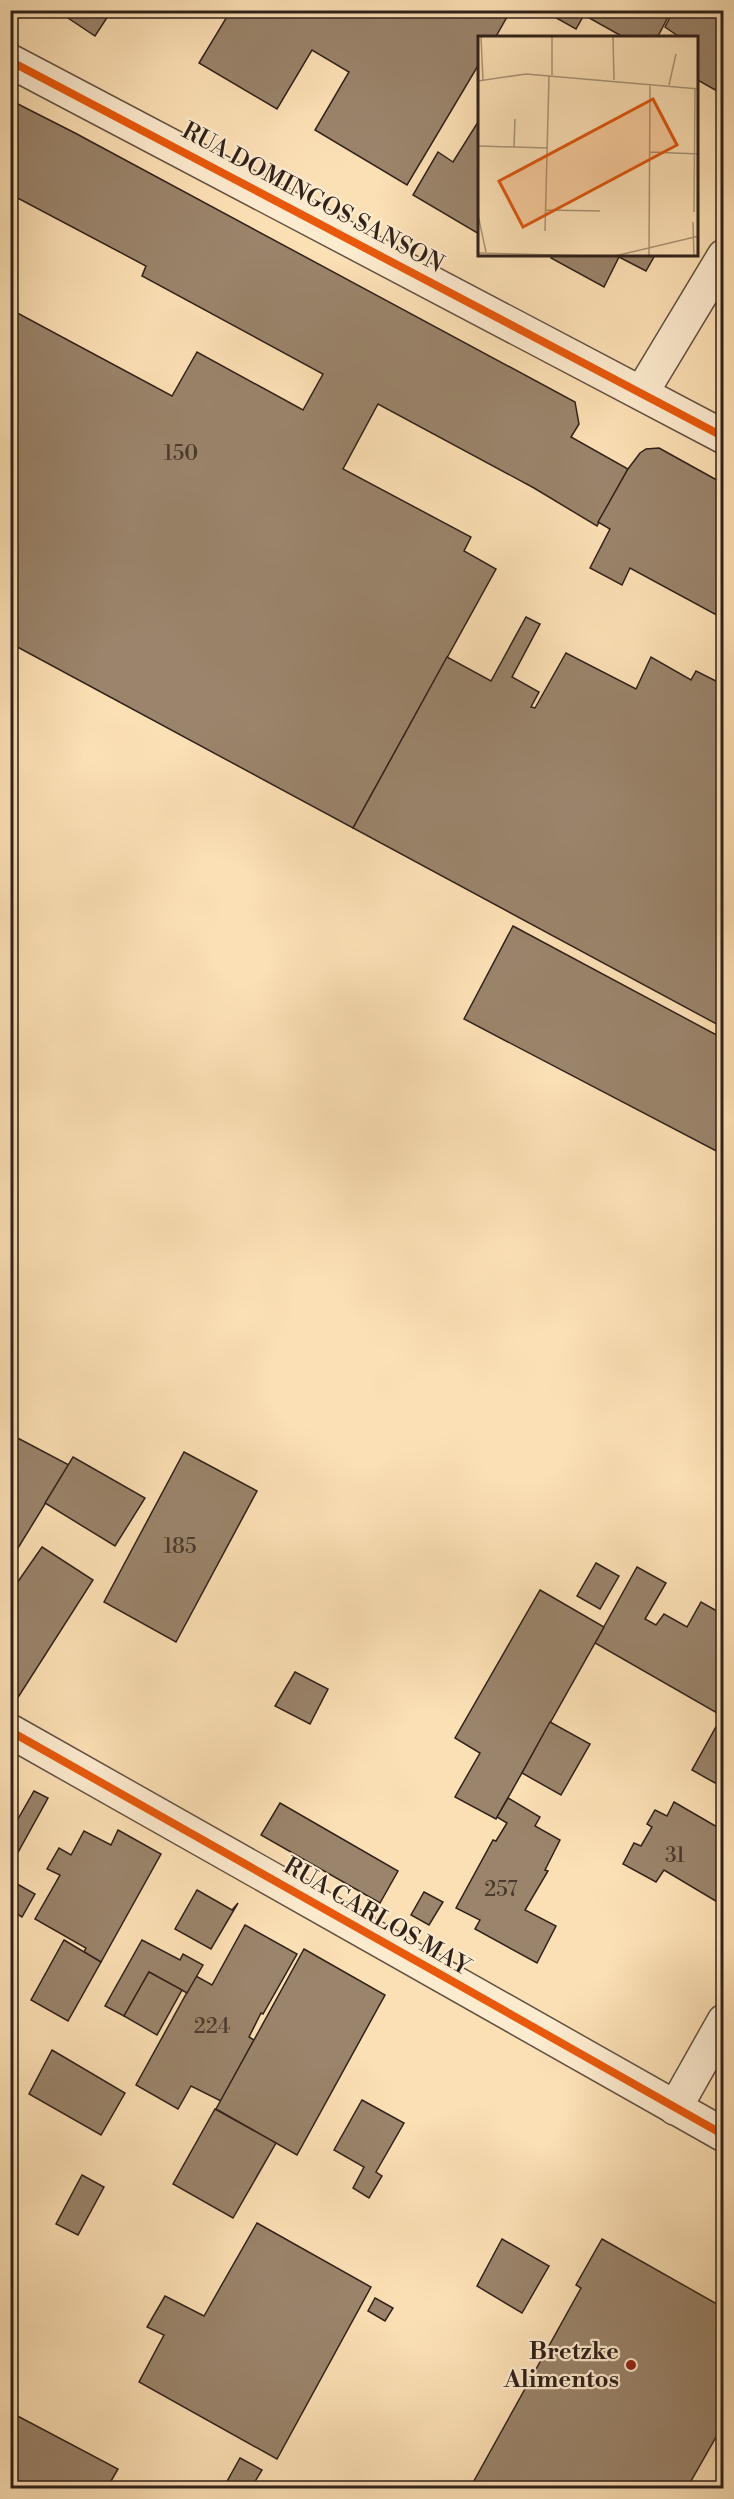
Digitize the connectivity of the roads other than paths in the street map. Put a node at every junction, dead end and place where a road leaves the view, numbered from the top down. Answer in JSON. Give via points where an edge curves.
{"nodes":[{"id":1,"x":10,"y":61,"type":"edge"},
{"id":2,"x":723,"y":256,"type":"edge"},
{"id":3,"x":642,"y":392,"type":"junction"},
{"id":4,"x":723,"y":437,"type":"edge"},
{"id":5,"x":10,"y":1731,"type":"edge"},
{"id":6,"x":723,"y":2021,"type":"edge"},
{"id":7,"x":675,"y":2108,"type":"junction"},
{"id":8,"x":723,"y":2135,"type":"edge"}],
"edges":[{"from":1,"to":3,"type":"street","name":"RUA DOMINGOS SANSON"},
{"from":2,"to":3,"type":"street"},
{"from":3,"to":4,"type":"street","name":"RUA DOMINGOS SANSON"},
{"from":5,"to":7,"type":"street","name":"RUA CARLOS MAY"},
{"from":6,"to":7,"type":"street"},
{"from":7,"to":8,"type":"street","name":"RUA CARLOS MAY"}]}
